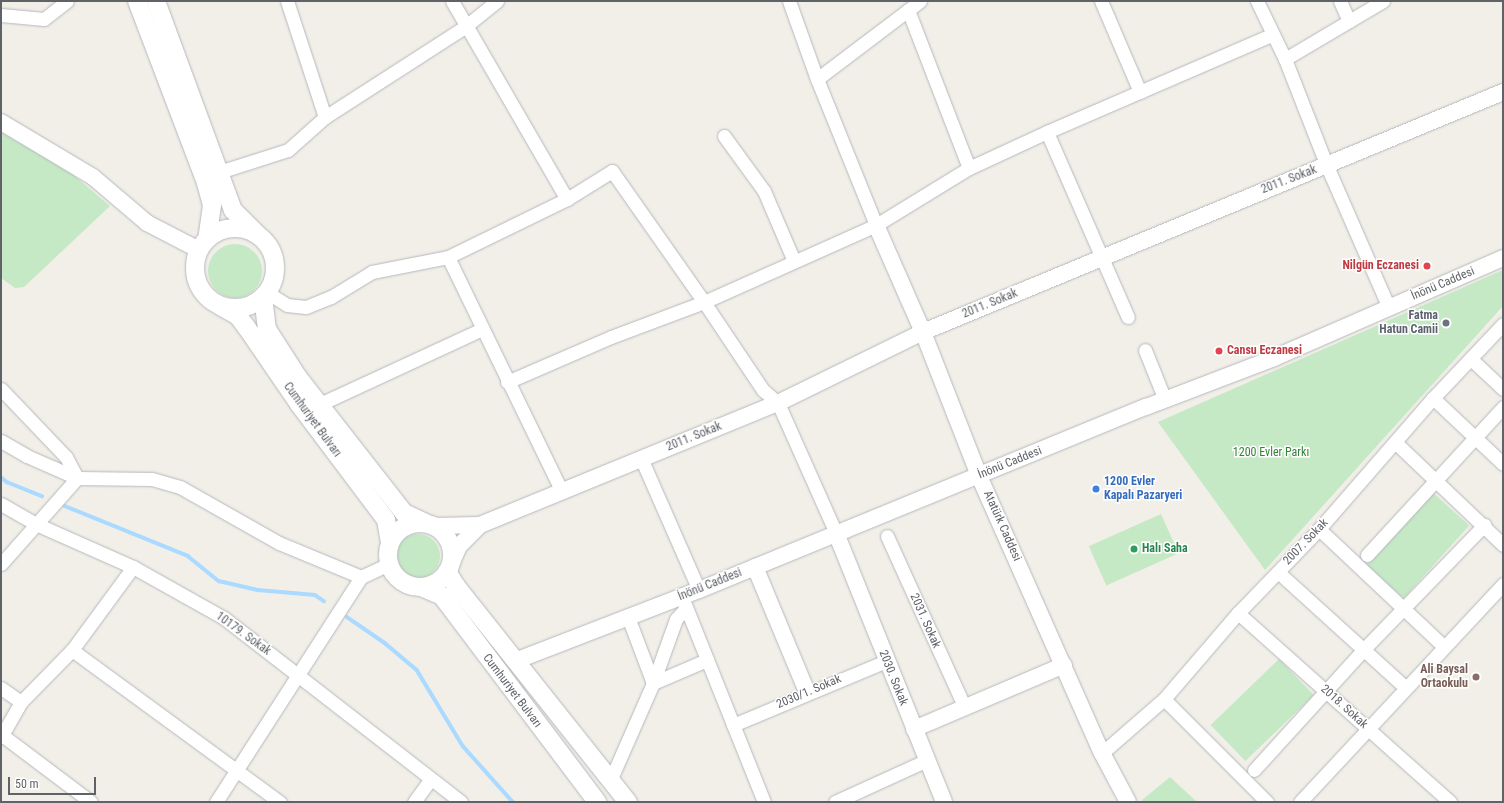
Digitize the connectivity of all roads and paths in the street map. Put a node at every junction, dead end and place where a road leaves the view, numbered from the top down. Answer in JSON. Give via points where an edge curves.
{"nodes":[{"id":1,"x":67,"y":1,"type":"edge"},
{"id":2,"x":137,"y":1,"type":"edge"},
{"id":3,"x":156,"y":1,"type":"edge"},
{"id":4,"x":287,"y":1,"type":"edge"},
{"id":5,"x":452,"y":1,"type":"edge"},
{"id":6,"x":497,"y":1,"type":"edge"},
{"id":7,"x":789,"y":1,"type":"edge"},
{"id":8,"x":920,"y":1,"type":"edge"},
{"id":9,"x":1101,"y":1,"type":"edge"},
{"id":10,"x":1257,"y":1,"type":"edge"},
{"id":11,"x":1340,"y":1,"type":"edge"},
{"id":12,"x":1383,"y":1,"type":"edge"},
{"id":13,"x":908,"y":10,"type":"junction"},
{"id":14,"x":1,"y":15,"type":"edge"},
{"id":15,"x":1349,"y":21,"type":"junction"},
{"id":16,"x":466,"y":26,"type":"junction"},
{"id":17,"x":1273,"y":34,"type":"junction"},
{"id":18,"x":1285,"y":59,"type":"junction"},
{"id":19,"x":817,"y":79,"type":"junction"},
{"id":20,"x":1140,"y":92,"type":"junction"},
{"id":21,"x":1503,"y":92,"type":"edge"},
{"id":22,"x":325,"y":117,"type":"junction"},
{"id":23,"x":1,"y":122,"type":"edge"},
{"id":24,"x":1047,"y":132,"type":"junction"},
{"id":25,"x":724,"y":136,"type":"dead end"},
{"id":26,"x":1327,"y":166,"type":"junction"},
{"id":27,"x":969,"y":168,"type":"junction"},
{"id":28,"x":219,"y":172,"type":"junction"},
{"id":29,"x":567,"y":199,"type":"junction"},
{"id":30,"x":876,"y":224,"type":"junction"},
{"id":31,"x":257,"y":234,"type":"junction"},
{"id":32,"x":203,"y":245,"type":"junction"},
{"id":33,"x":448,"y":257,"type":"junction"},
{"id":34,"x":1103,"y":258,"type":"junction"},
{"id":35,"x":1503,"y":258,"type":"edge"},
{"id":36,"x":794,"y":261,"type":"junction"},
{"id":37,"x":265,"y":295,"type":"junction"},
{"id":38,"x":704,"y":302,"type":"junction"},
{"id":39,"x":220,"y":306,"type":"junction"},
{"id":40,"x":1389,"y":308,"type":"junction"},
{"id":41,"x":1128,"y":317,"type":"dead end"},
{"id":42,"x":1503,"y":324,"type":"edge"},
{"id":43,"x":482,"y":329,"type":"junction"},
{"id":44,"x":923,"y":332,"type":"junction"},
{"id":45,"x":1145,"y":350,"type":"dead end"},
{"id":46,"x":1471,"y":359,"type":"junction"},
{"id":47,"x":507,"y":382,"type":"junction"},
{"id":48,"x":1,"y":389,"type":"edge"},
{"id":49,"x":1503,"y":389,"type":"edge"},
{"id":50,"x":1433,"y":398,"type":"junction"},
{"id":51,"x":1165,"y":400,"type":"junction"},
{"id":52,"x":778,"y":403,"type":"junction"},
{"id":53,"x":320,"y":404,"type":"junction"},
{"id":54,"x":1503,"y":407,"type":"edge"},
{"id":55,"x":1474,"y":438,"type":"junction"},
{"id":56,"x":1,"y":441,"type":"edge"},
{"id":57,"x":1396,"y":443,"type":"junction"},
{"id":58,"x":641,"y":458,"type":"junction"},
{"id":59,"x":1503,"y":464,"type":"edge"},
{"id":60,"x":979,"y":476,"type":"junction"},
{"id":61,"x":77,"y":478,"type":"junction"},
{"id":62,"x":1435,"y":481,"type":"junction"},
{"id":63,"x":561,"y":490,"type":"junction"},
{"id":64,"x":1,"y":504,"type":"edge"},
{"id":65,"x":36,"y":524,"type":"junction"},
{"id":66,"x":430,"y":524,"type":"junction"},
{"id":67,"x":480,"y":525,"type":"junction"},
{"id":68,"x":1484,"y":525,"type":"junction"},
{"id":69,"x":1319,"y":529,"type":"junction"},
{"id":70,"x":836,"y":533,"type":"junction"},
{"id":71,"x":887,"y":536,"type":"dead end"},
{"id":72,"x":390,"y":543,"type":"junction"},
{"id":73,"x":1503,"y":545,"type":"edge"},
{"id":74,"x":1367,"y":555,"type":"dead end"},
{"id":75,"x":1,"y":564,"type":"edge"},
{"id":76,"x":390,"y":564,"type":"junction"},
{"id":77,"x":133,"y":567,"type":"junction"},
{"id":78,"x":450,"y":567,"type":"junction"},
{"id":79,"x":755,"y":567,"type":"junction"},
{"id":80,"x":1278,"y":572,"type":"junction"},
{"id":81,"x":361,"y":577,"type":"junction"},
{"id":82,"x":421,"y":587,"type":"junction"},
{"id":83,"x":1502,"y":588,"type":"edge"},
{"id":84,"x":699,"y":590,"type":"junction"},
{"id":85,"x":684,"y":602,"type":"junction"},
{"id":86,"x":1402,"y":609,"type":"junction"},
{"id":87,"x":1238,"y":613,"type":"junction"},
{"id":88,"x":628,"y":618,"type":"junction"},
{"id":89,"x":1443,"y":646,"type":"junction"},
{"id":90,"x":1364,"y":649,"type":"junction"},
{"id":91,"x":72,"y":650,"type":"junction"},
{"id":92,"x":707,"y":660,"type":"junction"},
{"id":93,"x":515,"y":661,"type":"junction"},
{"id":94,"x":886,"y":661,"type":"junction"},
{"id":95,"x":1064,"y":666,"type":"junction"},
{"id":96,"x":298,"y":675,"type":"junction"},
{"id":97,"x":653,"y":683,"type":"junction"},
{"id":98,"x":1405,"y":687,"type":"junction"},
{"id":99,"x":1,"y":688,"type":"edge"},
{"id":100,"x":807,"y":692,"type":"junction"},
{"id":101,"x":1326,"y":692,"type":"junction"},
{"id":102,"x":1164,"y":699,"type":"junction"},
{"id":103,"x":21,"y":702,"type":"junction"},
{"id":104,"x":964,"y":706,"type":"junction"},
{"id":105,"x":733,"y":725,"type":"junction"},
{"id":106,"x":1367,"y":728,"type":"junction"},
{"id":107,"x":914,"y":729,"type":"junction"},
{"id":108,"x":2,"y":736,"type":"edge"},
{"id":109,"x":1102,"y":753,"type":"junction"},
{"id":110,"x":927,"y":760,"type":"junction"},
{"id":111,"x":237,"y":769,"type":"junction"},
{"id":112,"x":1254,"y":770,"type":"dead end"},
{"id":113,"x":430,"y":780,"type":"junction"},
{"id":114,"x":610,"y":781,"type":"junction"},
{"id":115,"x":840,"y":801,"type":"edge"},
{"id":116,"x":91,"y":802,"type":"edge"},
{"id":117,"x":216,"y":802,"type":"edge"},
{"id":118,"x":280,"y":802,"type":"edge"},
{"id":119,"x":414,"y":802,"type":"edge"},
{"id":120,"x":460,"y":802,"type":"edge"},
{"id":121,"x":597,"y":802,"type":"edge"},
{"id":122,"x":628,"y":802,"type":"edge"},
{"id":123,"x":764,"y":802,"type":"edge"},
{"id":124,"x":944,"y":802,"type":"edge"},
{"id":125,"x":1128,"y":802,"type":"edge"},
{"id":126,"x":1267,"y":802,"type":"edge"},
{"id":127,"x":1300,"y":802,"type":"edge"},
{"id":128,"x":1450,"y":802,"type":"edge"}],
"edges":[{"from":1,"to":14,"type":"street","via":[[44,19]]},
{"from":2,"to":32,"type":"main road","via":[[212,205]]},
{"from":3,"to":28,"type":"main road"},
{"from":4,"to":22,"type":"street"},
{"from":5,"to":16,"type":"street"},
{"from":6,"to":16,"type":"street"},
{"from":7,"to":19,"type":"street"},
{"from":8,"to":13,"type":"street"},
{"from":9,"to":20,"type":"street"},
{"from":10,"to":17,"type":"street"},
{"from":11,"to":15,"type":"street"},
{"from":12,"to":15,"type":"street"},
{"from":13,"to":19,"type":"street"},
{"from":13,"to":27,"type":"street"},
{"from":15,"to":18,"type":"street"},
{"from":16,"to":22,"type":"street"},
{"from":16,"to":29,"type":"street"},
{"from":17,"to":18,"type":"street"},
{"from":17,"to":20,"type":"street"},
{"from":18,"to":26,"type":"street"},
{"from":19,"to":30,"type":"street"},
{"from":20,"to":24,"type":"street"},
{"from":21,"to":26,"type":"street","name":"2011. Sokak"},
{"from":22,"to":28,"type":"street","via":[[288,150]]},
{"from":23,"to":32,"type":"street","via":[[93,177],[147,223]]},
{"from":24,"to":27,"type":"street"},
{"from":24,"to":34,"type":"street"},
{"from":25,"to":36,"type":"street","via":[[764,191]]},
{"from":26,"to":34,"type":"street","name":"2011. Sokak"},
{"from":26,"to":40,"type":"street"},
{"from":27,"to":30,"type":"street"},
{"from":28,"to":31,"type":"main road","via":[[233,210]]},
{"from":29,"to":33,"type":"street"},
{"from":29,"to":38,"type":"street","via":[[612,171]]},
{"from":30,"to":36,"type":"street"},
{"from":30,"to":44,"type":"street","name":"Atatürk Caddesi"},
{"from":31,"to":32,"type":"main road","via":[[245,229],[231,228],[218,231]]},
{"from":31,"to":37,"type":"main road","via":[[267,243],[274,255],[276,268],[274,281]]},
{"from":32,"to":39,"type":"main road","via":[[195,263],[198,283],[209,299]]},
{"from":33,"to":37,"type":"street","via":[[372,272],[331,297],[306,307],[288,306]]},
{"from":33,"to":43,"type":"street"},
{"from":34,"to":41,"type":"street"},
{"from":34,"to":44,"type":"street","name":"2011. Sokak"},
{"from":35,"to":40,"type":"street","name":"İnönü Caddesi"},
{"from":36,"to":38,"type":"street"},
{"from":37,"to":39,"type":"main road","via":[[246,307],[233,309]]},
{"from":37,"to":53,"type":"main road","via":[[267,329],[297,376]]},
{"from":38,"to":47,"type":"street","via":[[611,337]]},
{"from":38,"to":52,"type":"street","via":[[763,390]]},
{"from":39,"to":72,"type":"main road","name":"Cumhuriyet Bulvarı","via":[[238,316],[299,404],[386,520]]},
{"from":40,"to":51,"type":"street","name":"İnönü Caddesi","via":[[1274,358]]},
{"from":42,"to":46,"type":"street","name":"2007. Sokak"},
{"from":43,"to":47,"type":"street"},
{"from":43,"to":53,"type":"street"},
{"from":44,"to":52,"type":"street","name":"2011. Sokak"},
{"from":44,"to":60,"type":"street","name":"Atatürk Caddesi"},
{"from":45,"to":51,"type":"street"},
{"from":46,"to":49,"type":"street"},
{"from":46,"to":50,"type":"street","name":"2007. Sokak"},
{"from":47,"to":63,"type":"street"},
{"from":48,"to":61,"type":"street","via":[[66,457]]},
{"from":50,"to":55,"type":"street"},
{"from":50,"to":57,"type":"street","name":"2007. Sokak"},
{"from":51,"to":60,"type":"street","name":"İnönü Caddesi"},
{"from":52,"to":58,"type":"street","name":"2011. Sokak"},
{"from":52,"to":70,"type":"street"},
{"from":53,"to":66,"type":"main road","via":[[404,513]]},
{"from":54,"to":55,"type":"street"},
{"from":55,"to":59,"type":"street"},
{"from":55,"to":62,"type":"street"},
{"from":56,"to":61,"type":"street","via":[[27,456]]},
{"from":57,"to":62,"type":"street"},
{"from":57,"to":69,"type":"street","name":"2007. Sokak"},
{"from":58,"to":63,"type":"street","name":"2011. Sokak"},
{"from":58,"to":84,"type":"street"},
{"from":60,"to":70,"type":"street","name":"İnönü Caddesi"},
{"from":60,"to":95,"type":"street","name":"Atatürk Caddesi"},
{"from":61,"to":65,"type":"street"},
{"from":61,"to":81,"type":"street","via":[[152,479],[180,487],[279,544]]},
{"from":62,"to":68,"type":"street"},
{"from":62,"to":74,"type":"street"},
{"from":63,"to":67,"type":"street","name":"2011. Sokak"},
{"from":64,"to":65,"type":"street","name":"10179. Sokak"},
{"from":65,"to":75,"type":"street"},
{"from":65,"to":77,"type":"street","name":"10179. Sokak"},
{"from":66,"to":67,"type":"street"},
{"from":66,"to":72,"type":"main road","via":[[404,527]]},
{"from":66,"to":78,"type":"main road","via":[[450,542]]},
{"from":67,"to":78,"type":"street","via":[[459,546]]},
{"from":68,"to":73,"type":"street"},
{"from":68,"to":86,"type":"street"},
{"from":69,"to":80,"type":"street","name":"2007. Sokak"},
{"from":69,"to":86,"type":"street"},
{"from":70,"to":79,"type":"street","name":"İnönü Caddesi"},
{"from":70,"to":94,"type":"street","name":"2030. Sokak"},
{"from":71,"to":104,"type":"street","name":"2031. Sokak"},
{"from":72,"to":76,"type":"main road"},
{"from":76,"to":81,"type":"street"},
{"from":76,"to":82,"type":"main road","via":[[402,581]]},
{"from":77,"to":91,"type":"street"},
{"from":77,"to":96,"type":"street","name":"10179. Sokak","via":[[224,618]]},
{"from":78,"to":82,"type":"main road","via":[[432,585]]},
{"from":78,"to":93,"type":"main road"},
{"from":79,"to":84,"type":"street","name":"İnönü Caddesi"},
{"from":79,"to":100,"type":"street"},
{"from":80,"to":87,"type":"street","name":"2007. Sokak"},
{"from":80,"to":90,"type":"street"},
{"from":81,"to":96,"type":"street"},
{"from":82,"to":121,"type":"main road","name":"Cumhuriyet Bulvarı","via":[[442,596]]},
{"from":83,"to":89,"type":"street"},
{"from":84,"to":85,"type":"street","name":"İnönü Caddesi"},
{"from":85,"to":88,"type":"street","name":"İnönü Caddesi"},
{"from":85,"to":92,"type":"street"},
{"from":85,"to":97,"type":"street"},
{"from":86,"to":89,"type":"street"},
{"from":86,"to":90,"type":"street"},
{"from":87,"to":101,"type":"street","name":"2018. Sokak"},
{"from":87,"to":102,"type":"street","name":"2007. Sokak"},
{"from":88,"to":93,"type":"street","name":"İnönü Caddesi"},
{"from":88,"to":97,"type":"street"},
{"from":89,"to":98,"type":"street"},
{"from":90,"to":98,"type":"street"},
{"from":90,"to":101,"type":"street"},
{"from":91,"to":103,"type":"street"},
{"from":91,"to":111,"type":"street"},
{"from":92,"to":97,"type":"street"},
{"from":92,"to":105,"type":"street"},
{"from":93,"to":114,"type":"main road"},
{"from":94,"to":100,"type":"street","name":"2030/1. Sokak"},
{"from":94,"to":107,"type":"street","name":"2030. Sokak"},
{"from":95,"to":104,"type":"street"},
{"from":95,"to":109,"type":"street","name":"Atatürk Caddesi"},
{"from":96,"to":111,"type":"street"},
{"from":96,"to":113,"type":"street","name":"10179. Sokak"},
{"from":97,"to":114,"type":"street"},
{"from":98,"to":106,"type":"street"},
{"from":99,"to":103,"type":"street"},
{"from":100,"to":105,"type":"street","name":"2030/1. Sokak"},
{"from":101,"to":106,"type":"street","name":"2018. Sokak"},
{"from":101,"to":112,"type":"street"},
{"from":102,"to":109,"type":"street","name":"2007. Sokak"},
{"from":102,"to":126,"type":"street"},
{"from":103,"to":108,"type":"street"},
{"from":104,"to":107,"type":"street"},
{"from":105,"to":123,"type":"street"},
{"from":106,"to":127,"type":"street"},
{"from":106,"to":128,"type":"street","name":"2018. Sokak"},
{"from":107,"to":110,"type":"street","name":"2030. Sokak"},
{"from":108,"to":116,"type":"street"},
{"from":109,"to":125,"type":"street","name":"Atatürk Caddesi"},
{"from":110,"to":115,"type":"street"},
{"from":110,"to":124,"type":"street","name":"2030. Sokak"},
{"from":111,"to":117,"type":"street"},
{"from":111,"to":118,"type":"street"},
{"from":113,"to":119,"type":"street"},
{"from":113,"to":120,"type":"street","name":"10179. Sokak"},
{"from":114,"to":122,"type":"main road"}]}
